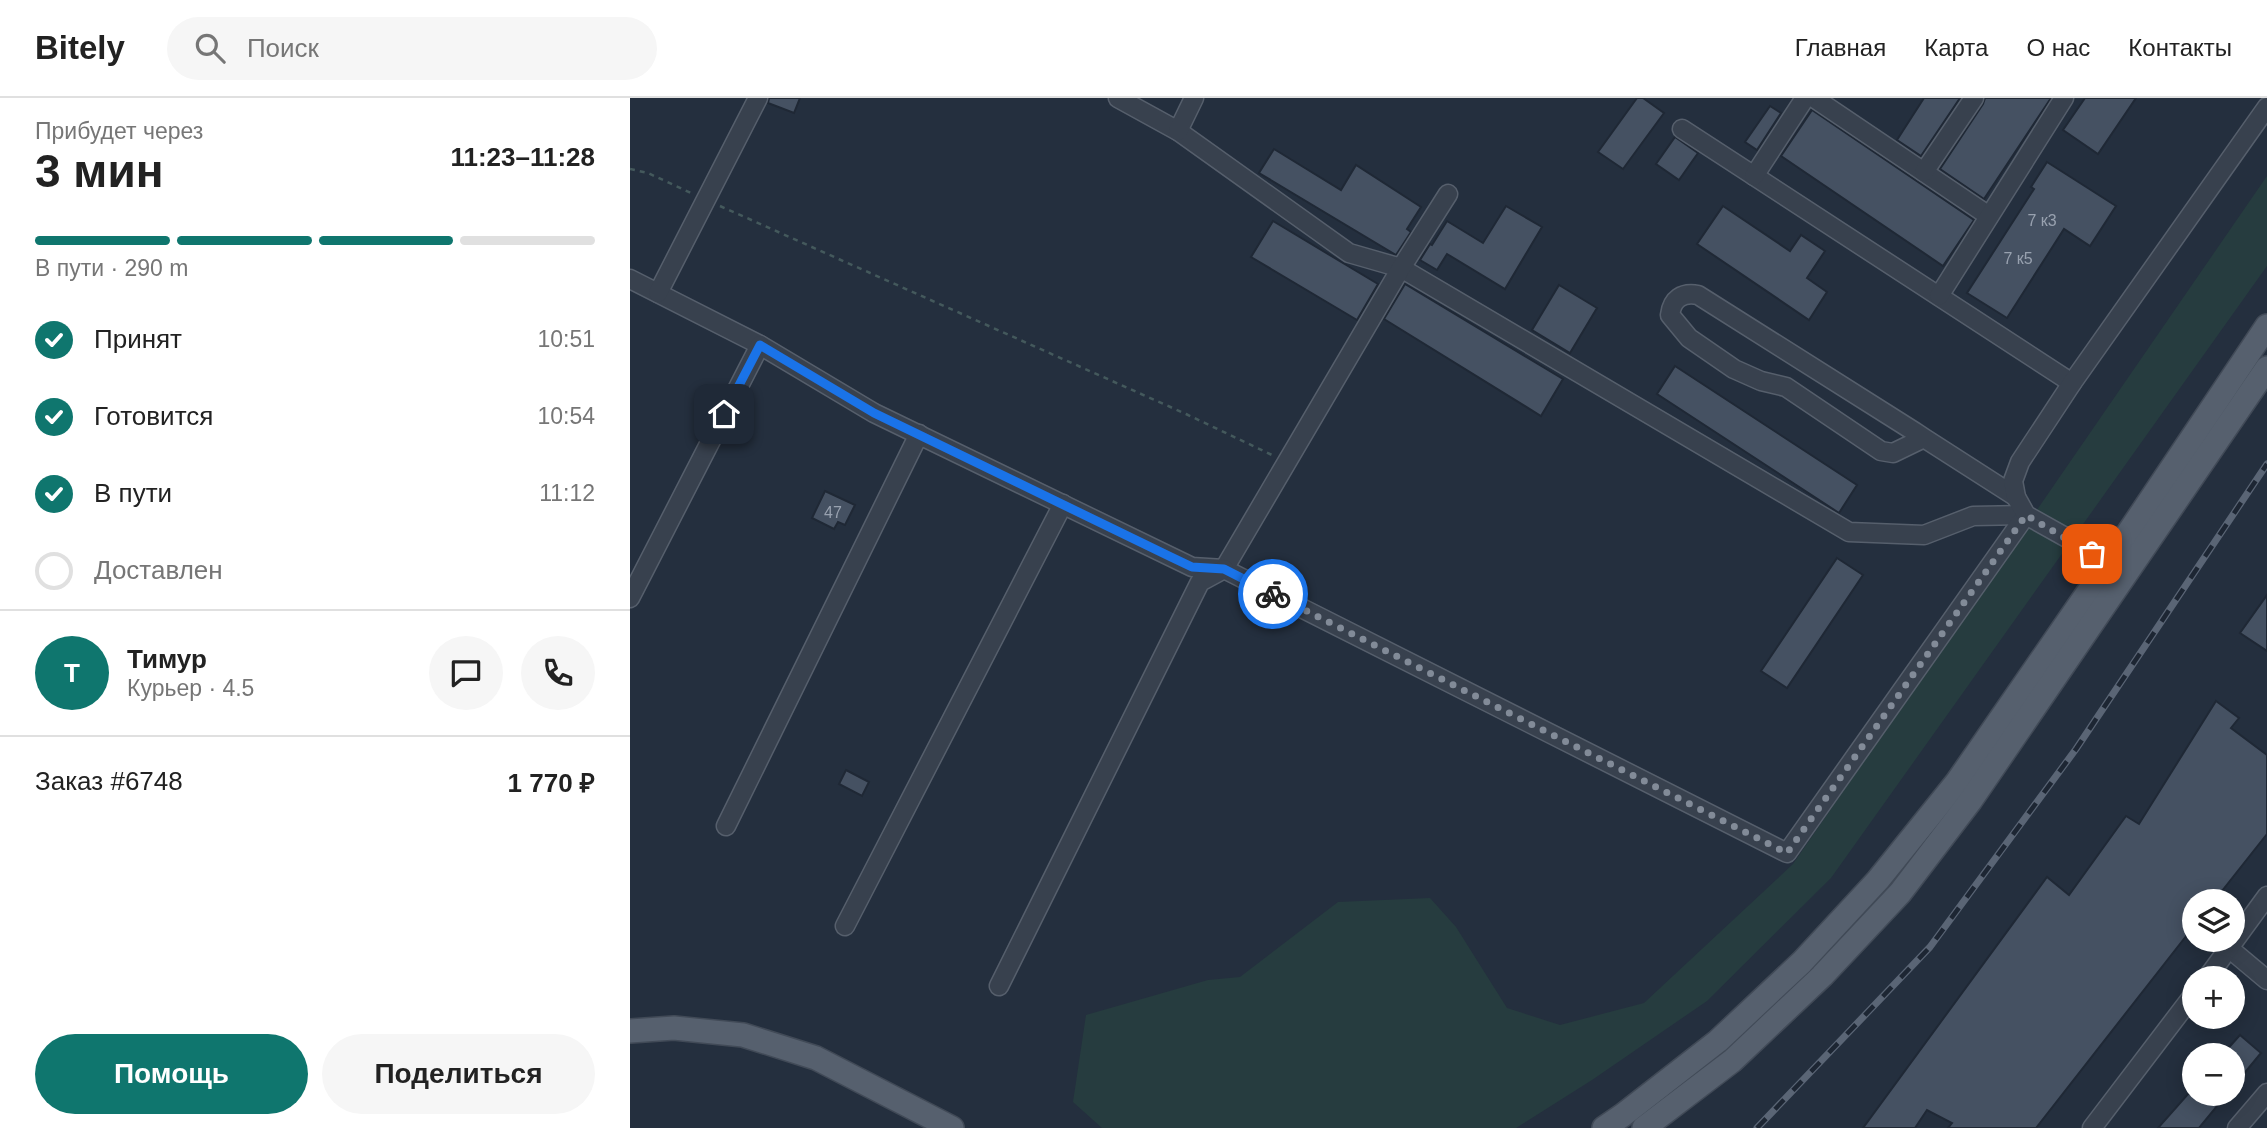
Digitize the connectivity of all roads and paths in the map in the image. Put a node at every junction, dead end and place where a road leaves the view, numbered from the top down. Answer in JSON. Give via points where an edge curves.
{"nodes":[{"id":1,"x":758,"y":98,"type":"edge"},
{"id":2,"x":1118,"y":98,"type":"edge"},
{"id":3,"x":1194,"y":98,"type":"edge"},
{"id":4,"x":1805,"y":98,"type":"edge"},
{"id":5,"x":1814,"y":98,"type":"edge"},
{"id":6,"x":1974,"y":98,"type":"edge"},
{"id":7,"x":2064,"y":98,"type":"edge"},
{"id":8,"x":2267,"y":107,"type":"edge"},
{"id":9,"x":1682,"y":129,"type":"dead end"},
{"id":10,"x":1178,"y":131,"type":"junction"},
{"id":11,"x":630,"y":169,"type":"edge"},
{"id":12,"x":1924,"y":172,"type":"junction"},
{"id":13,"x":1754,"y":176,"type":"junction"},
{"id":14,"x":1448,"y":194,"type":"dead end"},
{"id":15,"x":705,"y":199,"type":"junction"},
{"id":16,"x":1989,"y":216,"type":"junction"},
{"id":17,"x":1401,"y":268,"type":"junction"},
{"id":18,"x":630,"y":279,"type":"edge"},
{"id":19,"x":658,"y":293,"type":"junction"},
{"id":20,"x":1939,"y":296,"type":"junction"},
{"id":21,"x":2267,"y":326,"type":"edge"},
{"id":22,"x":760,"y":345,"type":"junction"},
{"id":23,"x":2267,"y":368,"type":"edge"},
{"id":24,"x":2072,"y":383,"type":"junction"},
{"id":25,"x":919,"y":434,"type":"junction"},
{"id":26,"x":1924,"y":438,"type":"junction"},
{"id":27,"x":1287,"y":463,"type":"junction"},
{"id":28,"x":2016,"y":497,"type":"junction"},
{"id":29,"x":1063,"y":504,"type":"junction"},
{"id":30,"x":2026,"y":515,"type":"junction"},
{"id":31,"x":2107,"y":565,"type":"junction"},
{"id":32,"x":1224,"y":569,"type":"junction"},
{"id":33,"x":630,"y":598,"type":"edge"},
{"id":34,"x":726,"y":826,"type":"dead end"},
{"id":35,"x":2267,"y":896,"type":"edge"},
{"id":36,"x":845,"y":926,"type":"dead end"},
{"id":37,"x":2245,"y":928,"type":"edge"},
{"id":38,"x":2228,"y":952,"type":"edge"},
{"id":39,"x":2234,"y":952,"type":"edge"},
{"id":40,"x":2217,"y":966,"type":"edge"},
{"id":41,"x":2267,"y":980,"type":"edge"},
{"id":42,"x":999,"y":986,"type":"dead end"},
{"id":43,"x":2182,"y":1010,"type":"edge"},
{"id":44,"x":630,"y":1031,"type":"edge"},
{"id":45,"x":2267,"y":1093,"type":"edge"},
{"id":46,"x":952,"y":1128,"type":"edge"},
{"id":47,"x":1604,"y":1128,"type":"edge"},
{"id":48,"x":1644,"y":1128,"type":"edge"},
{"id":49,"x":2092,"y":1128,"type":"edge"},
{"id":50,"x":2237,"y":1128,"type":"edge"}],
"edges":[{"from":1,"to":15,"type":"street"},
{"from":2,"to":10,"type":"street"},
{"from":3,"to":10,"type":"street"},
{"from":4,"to":13,"type":"street"},
{"from":5,"to":12,"type":"street"},
{"from":6,"to":12,"type":"street"},
{"from":7,"to":16,"type":"street"},
{"from":8,"to":24,"type":"street"},
{"from":9,"to":13,"type":"street"},
{"from":10,"to":17,"type":"street","via":[[1349,253]]},
{"from":11,"to":15,"type":"path"},
{"from":12,"to":16,"type":"street"},
{"from":13,"to":20,"type":"street"},
{"from":14,"to":17,"type":"street"},
{"from":15,"to":19,"type":"street"},
{"from":15,"to":27,"type":"path"},
{"from":16,"to":20,"type":"street"},
{"from":17,"to":27,"type":"street"},
{"from":17,"to":30,"type":"street","via":[[1849,532],[1924,536],[1973,516]]},
{"from":18,"to":19,"type":"street"},
{"from":19,"to":22,"type":"street"},
{"from":20,"to":24,"type":"street"},
{"from":21,"to":31,"type":"main road"},
{"from":22,"to":25,"type":"street","via":[[874,413]]},
{"from":22,"to":33,"type":"street"},
{"from":23,"to":48,"type":"main road","via":[[2002,755],[1900,893],[1822,976],[1732,1061]]},
{"from":24,"to":28,"type":"street","via":[[2020,462],[2013,481]]},
{"from":25,"to":29,"type":"street"},
{"from":25,"to":34,"type":"street"},
{"from":26,"to":26,"type":"street","via":[[1698,295],[1678,297],[1672,305],[1671,315],[1682,330],[1734,369],[1786,387],[1881,451],[1893,453]]},
{"from":26,"to":28,"type":"street"},
{"from":27,"to":32,"type":"street"},
{"from":28,"to":30,"type":"street"},
{"from":29,"to":32,"type":"street","via":[[1192,567]]},
{"from":29,"to":36,"type":"street"},
{"from":30,"to":31,"type":"street"},
{"from":30,"to":32,"type":"street","via":[[1787,853]]},
{"from":31,"to":47,"type":"main road","via":[[1957,782],[1878,880],[1802,962],[1718,1041]]},
{"from":32,"to":42,"type":"street","via":[[1200,582]]},
{"from":35,"to":37,"type":"street"},
{"from":38,"to":40,"type":"street"},
{"from":39,"to":41,"type":"street"},
{"from":43,"to":49,"type":"street"},
{"from":44,"to":46,"type":"main road","via":[[674,1028],[743,1035],[816,1058]]},
{"from":45,"to":50,"type":"street"}]}
